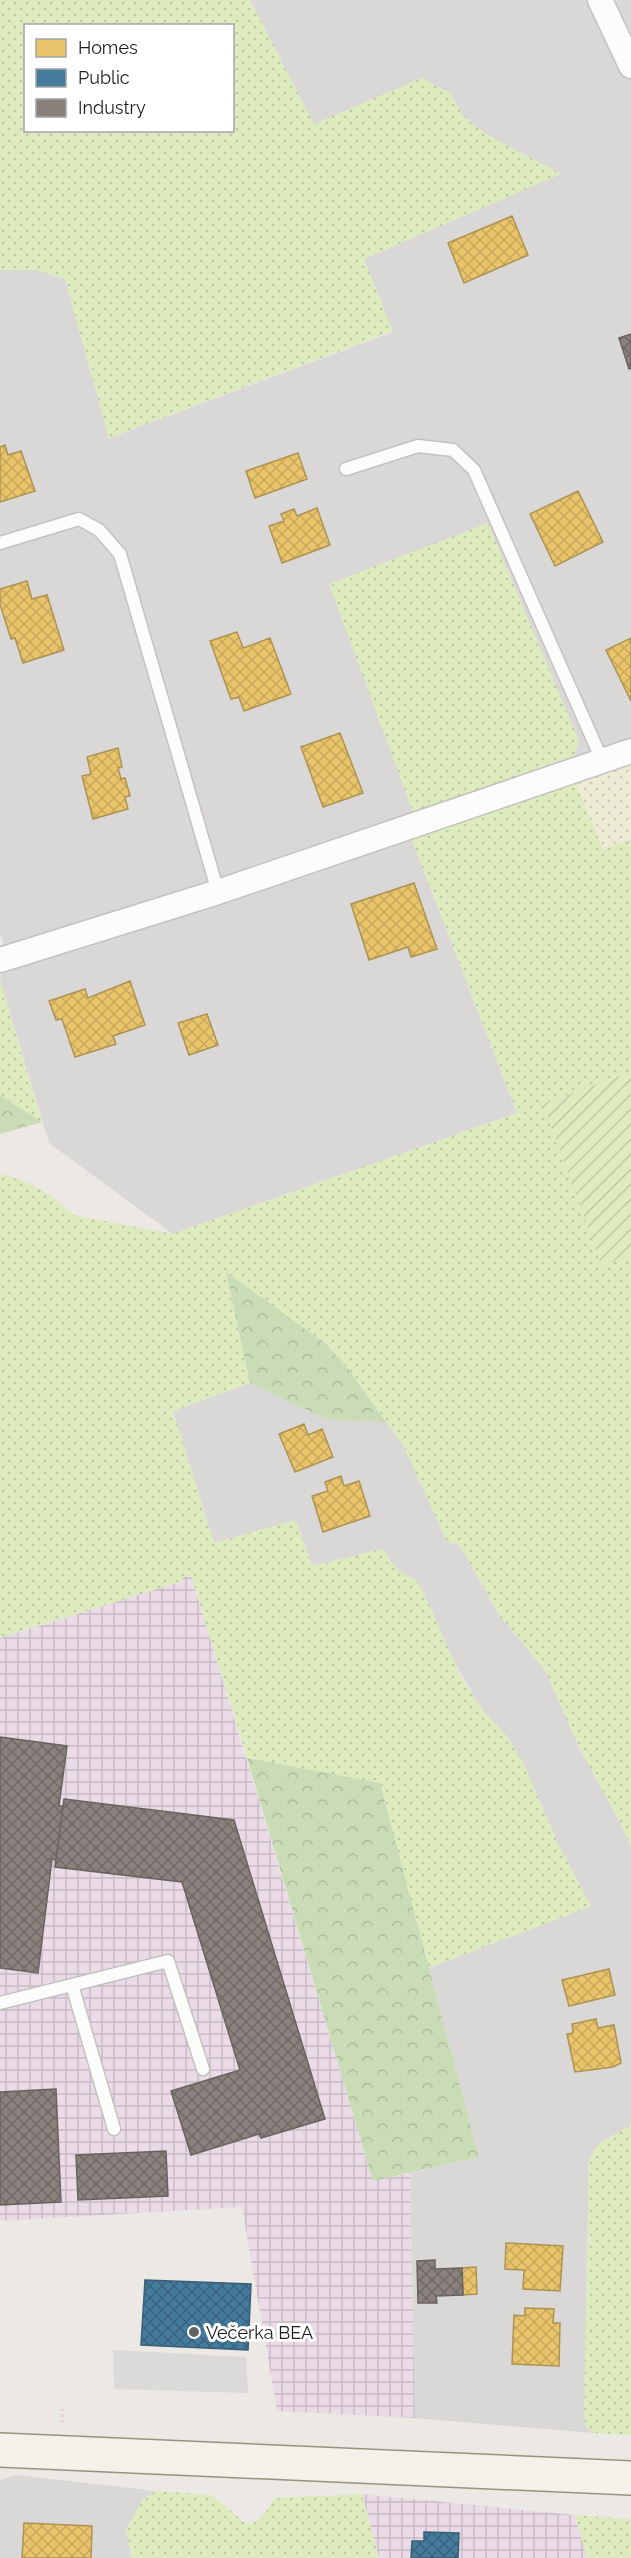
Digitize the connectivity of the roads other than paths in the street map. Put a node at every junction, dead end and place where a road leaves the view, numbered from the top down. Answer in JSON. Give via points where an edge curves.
{"nodes":[{"id":1,"x":600,"y":0,"type":"edge"},
{"id":2,"x":631,"y":66,"type":"edge"},
{"id":3,"x":345,"y":470,"type":"dead end"},
{"id":4,"x":0,"y":543,"type":"edge"},
{"id":5,"x":631,"y":751,"type":"edge"},
{"id":6,"x":602,"y":760,"type":"junction"},
{"id":7,"x":218,"y":892,"type":"junction"},
{"id":8,"x":0,"y":960,"type":"edge"},
{"id":9,"x":72,"y":1985,"type":"junction"},
{"id":10,"x":0,"y":2003,"type":"edge"},
{"id":11,"x":202,"y":2069,"type":"dead end"},
{"id":12,"x":114,"y":2129,"type":"dead end"},
{"id":13,"x":0,"y":2450,"type":"edge"},
{"id":14,"x":631,"y":2478,"type":"edge"}],
"edges":[{"from":1,"to":2,"type":"street"},
{"from":3,"to":6,"type":"lane","via":[[418,446],[453,450],[474,470]]},
{"from":4,"to":7,"type":"lane","via":[[79,519],[99,530],[120,554]]},
{"from":5,"to":6,"type":"street"},
{"from":6,"to":7,"type":"street"},
{"from":7,"to":8,"type":"street"},
{"from":9,"to":10,"type":"lane"},
{"from":9,"to":11,"type":"lane","via":[[168,1961]]},
{"from":9,"to":12,"type":"lane"},
{"from":13,"to":14,"type":"main road"}]}
